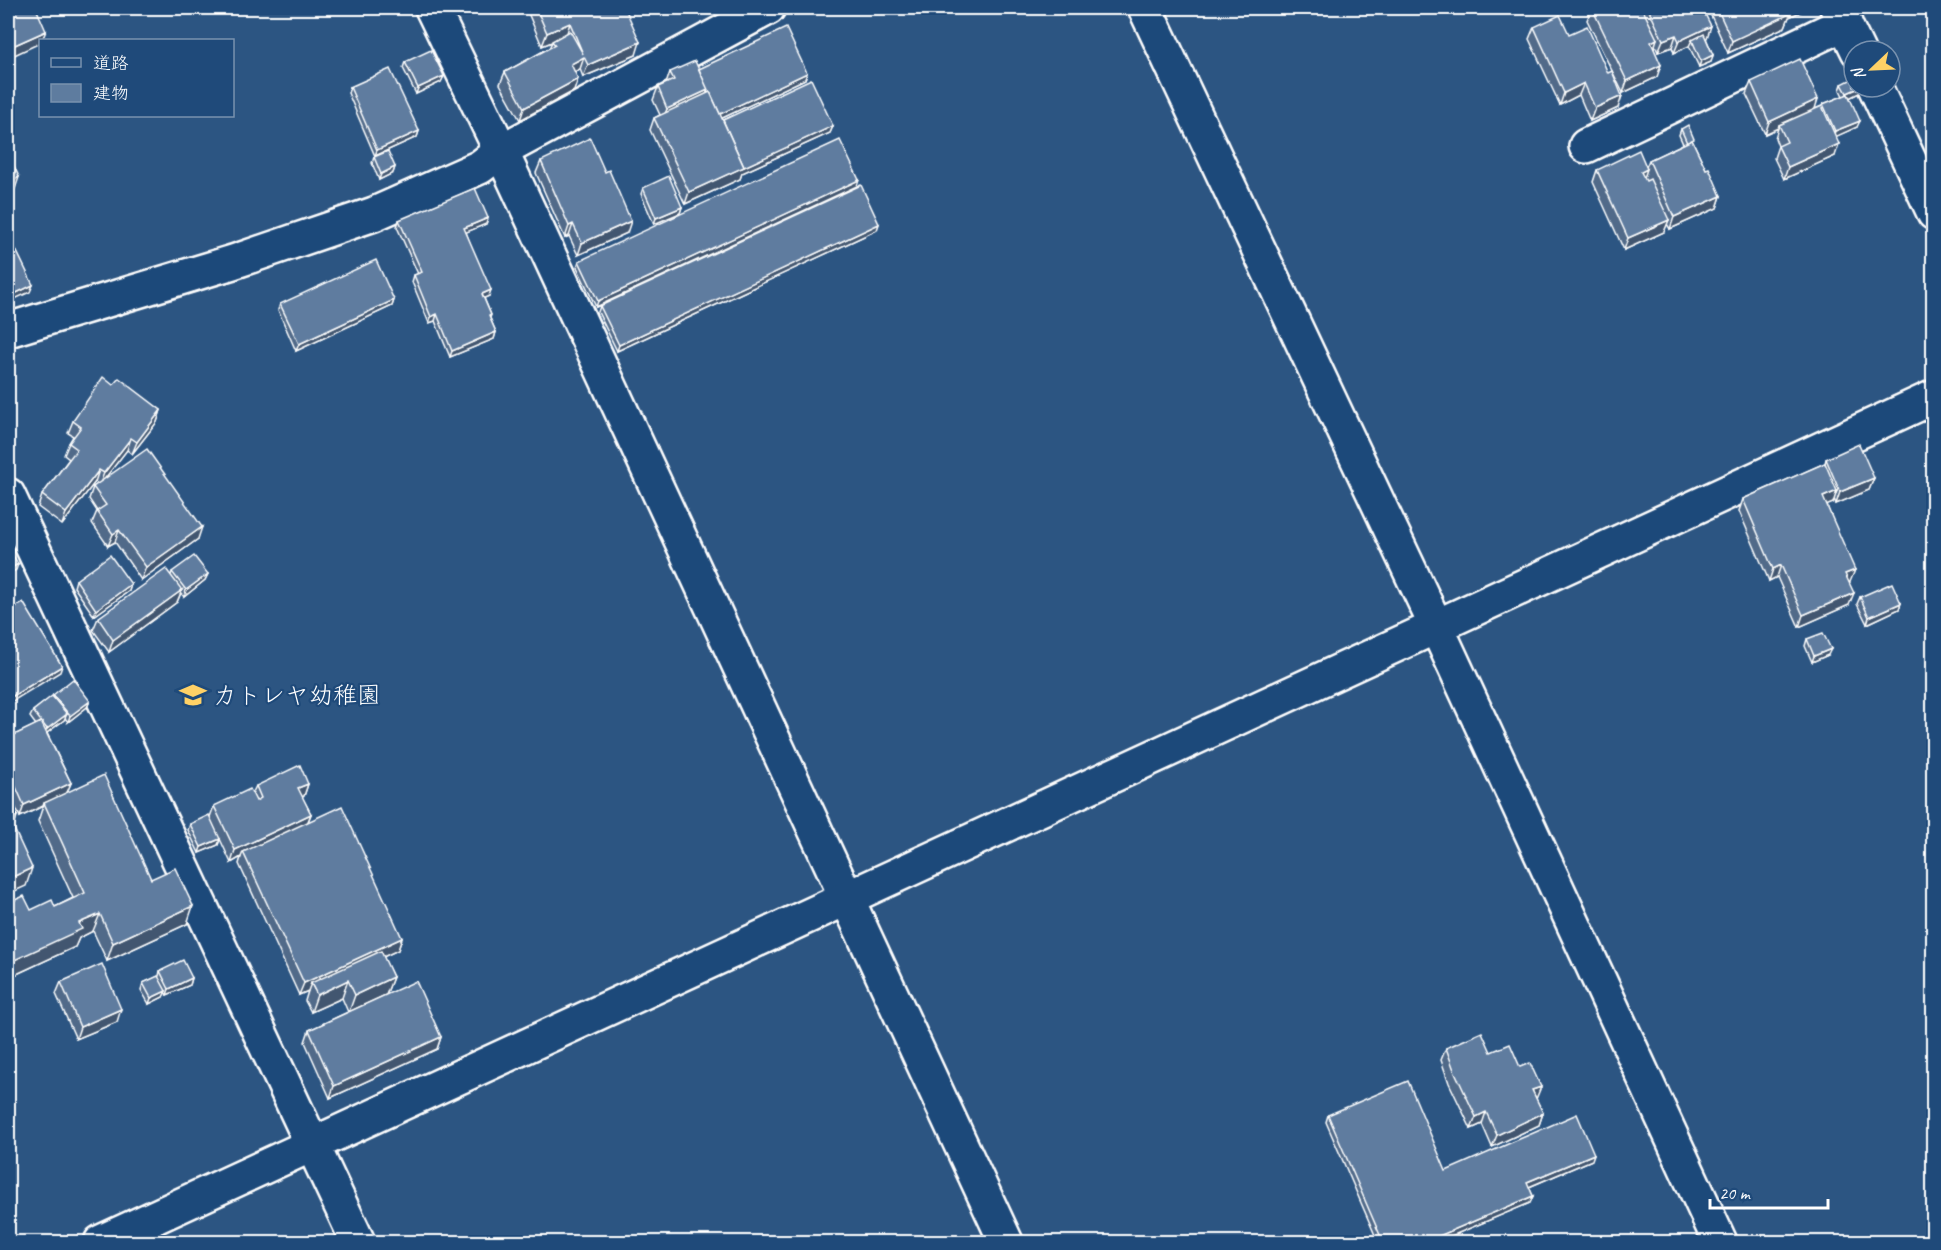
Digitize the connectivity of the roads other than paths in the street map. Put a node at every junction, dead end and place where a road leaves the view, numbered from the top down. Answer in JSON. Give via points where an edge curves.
{"nodes":[{"id":1,"x":432,"y":8,"type":"edge"},
{"id":2,"x":768,"y":8,"type":"edge"},
{"id":3,"x":1145,"y":8,"type":"edge"},
{"id":4,"x":1847,"y":27,"type":"edge"},
{"id":5,"x":1881,"y":99,"type":"edge"},
{"id":6,"x":1586,"y":146,"type":"dead end"},
{"id":7,"x":501,"y":151,"type":"junction"},
{"id":8,"x":1934,"y":213,"type":"edge"},
{"id":9,"x":8,"y":330,"type":"edge"},
{"id":10,"x":1934,"y":397,"type":"edge"},
{"id":11,"x":8,"y":495,"type":"edge"},
{"id":12,"x":1437,"y":628,"type":"junction"},
{"id":13,"x":846,"y":896,"type":"junction"},
{"id":14,"x":313,"y":1143,"type":"junction"},
{"id":15,"x":101,"y":1242,"type":"edge"},
{"id":16,"x":358,"y":1242,"type":"edge"},
{"id":17,"x":1006,"y":1242,"type":"edge"},
{"id":18,"x":1720,"y":1242,"type":"edge"}],
"edges":[{"from":1,"to":7,"type":"street"},
{"from":2,"to":7,"type":"street"},
{"from":3,"to":12,"type":"street"},
{"from":4,"to":6,"type":"street"},
{"from":5,"to":8,"type":"street"},
{"from":7,"to":9,"type":"street","via":[[480,167],[374,214],[233,262]]},
{"from":7,"to":13,"type":"street"},
{"from":10,"to":12,"type":"street"},
{"from":11,"to":14,"type":"street"},
{"from":12,"to":13,"type":"street"},
{"from":12,"to":18,"type":"street"},
{"from":13,"to":14,"type":"street"},
{"from":13,"to":17,"type":"street"},
{"from":14,"to":15,"type":"street"},
{"from":14,"to":16,"type":"street"}]}
